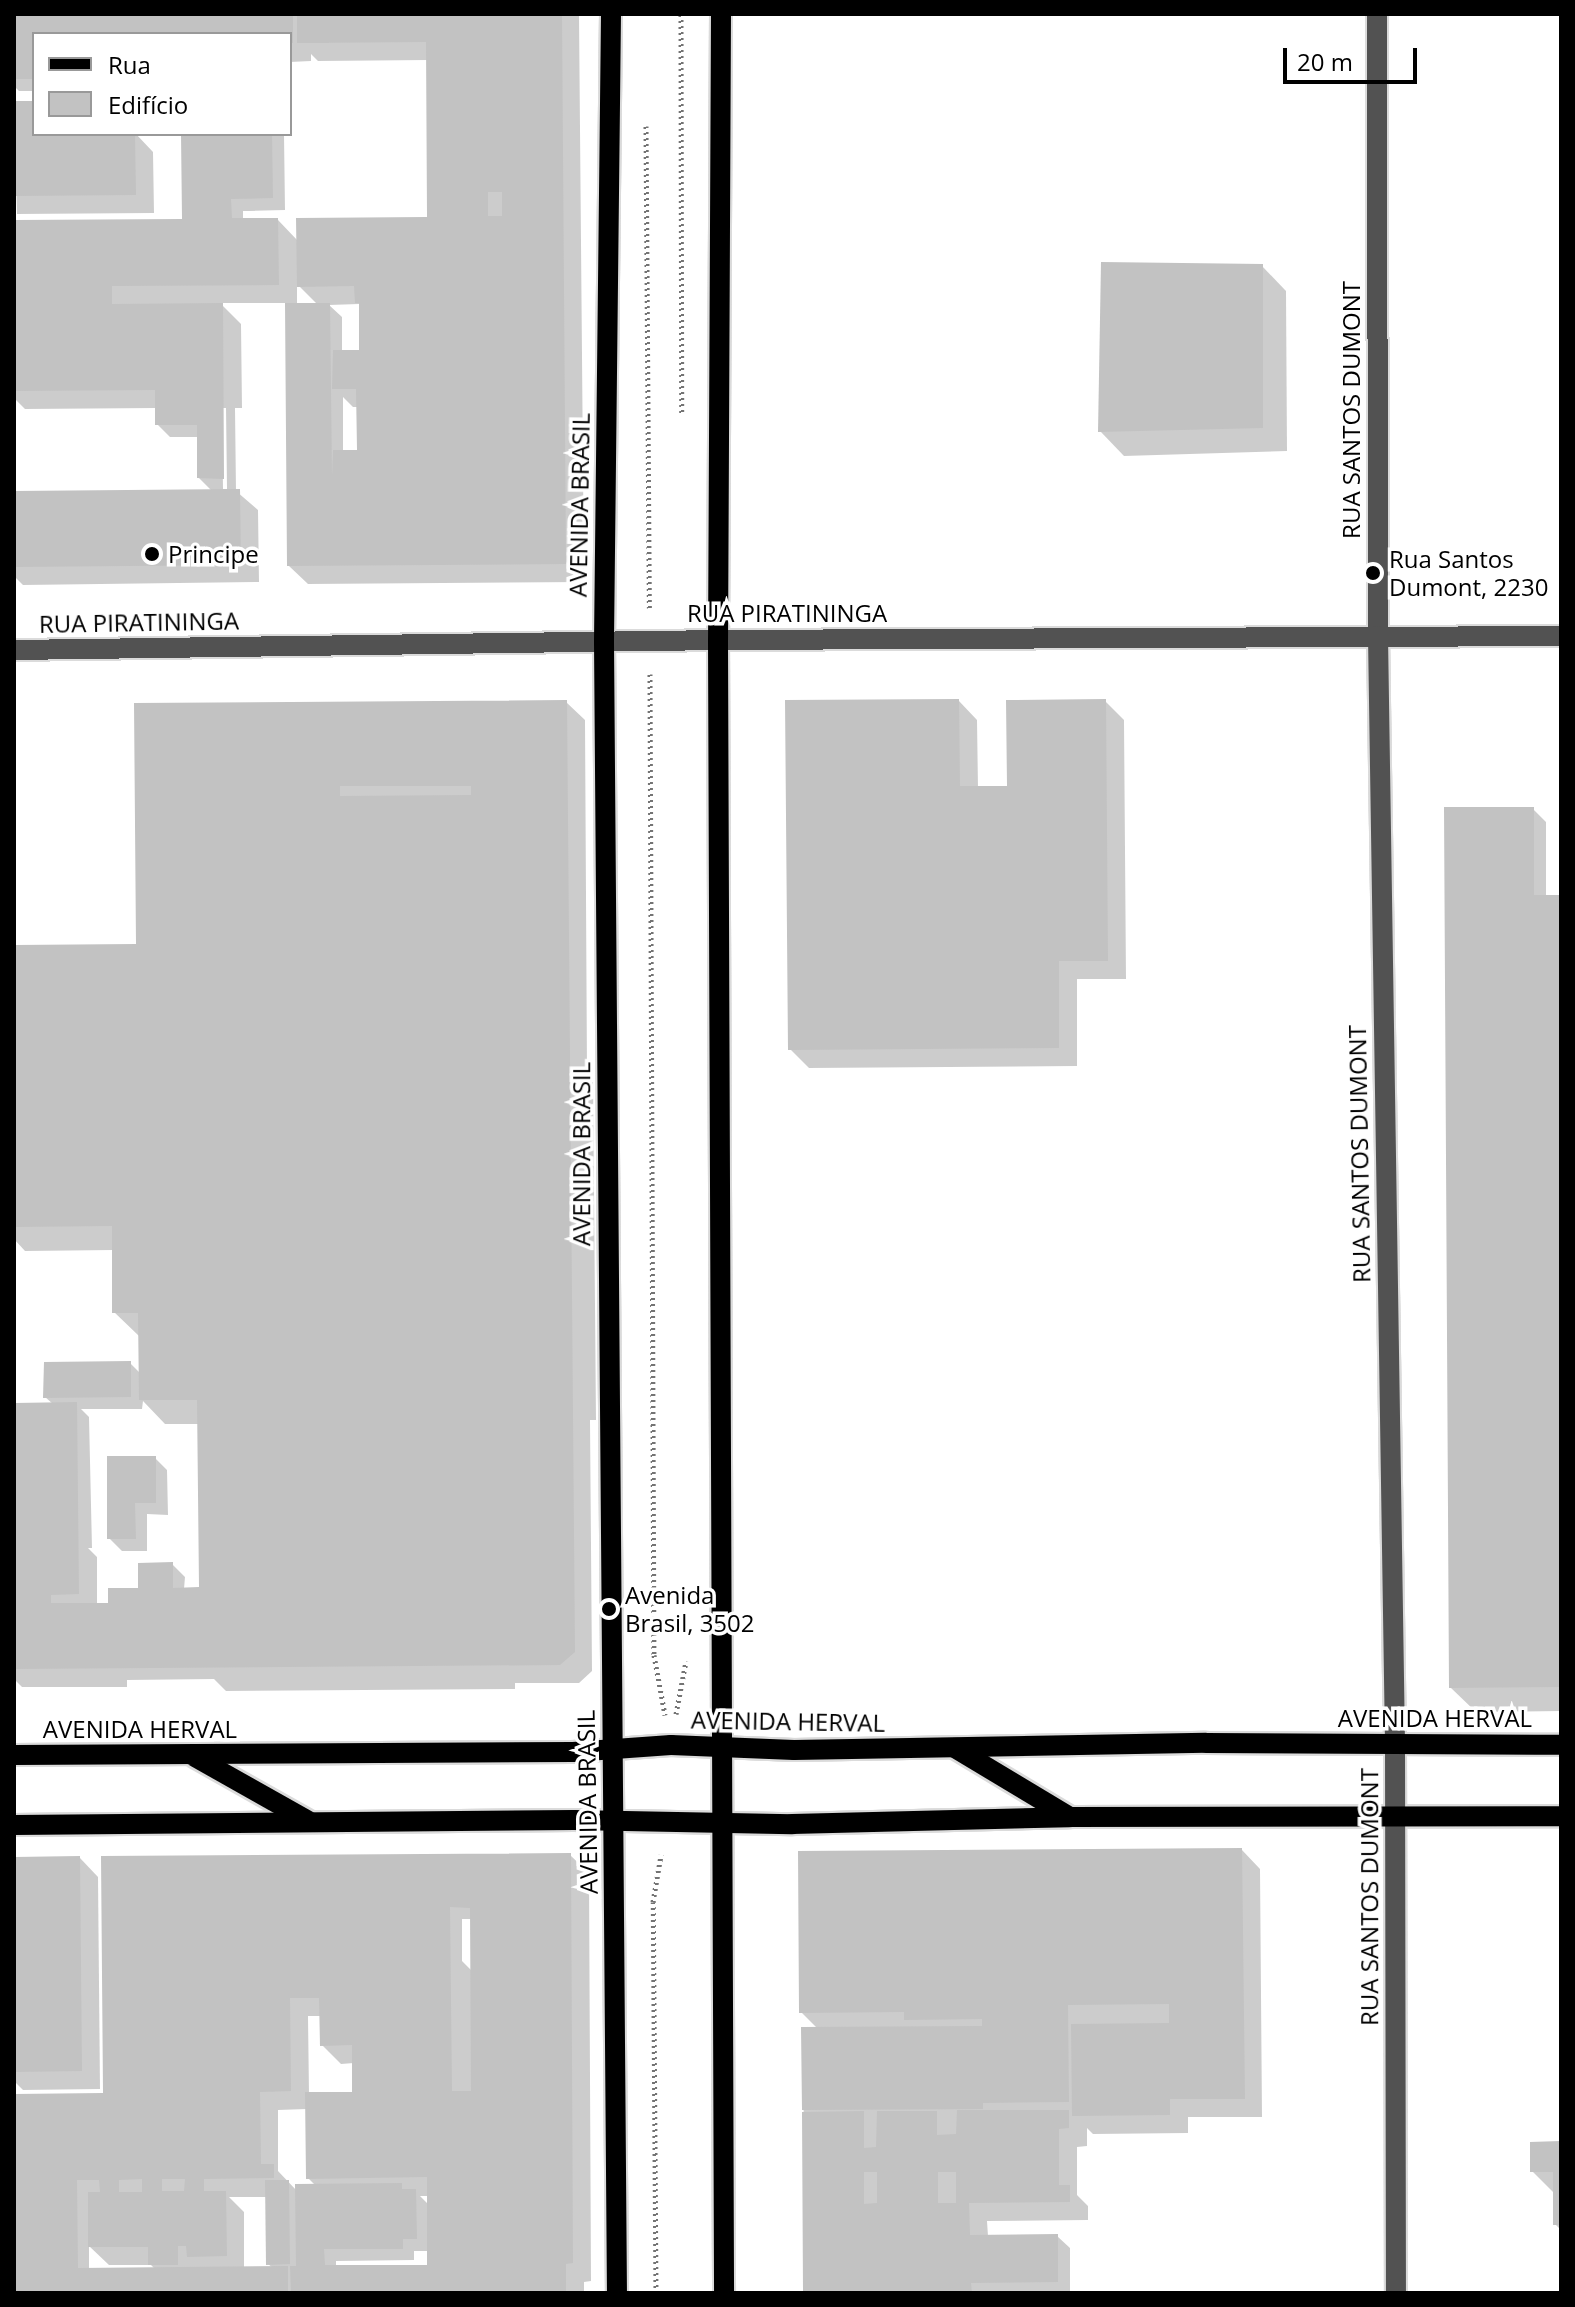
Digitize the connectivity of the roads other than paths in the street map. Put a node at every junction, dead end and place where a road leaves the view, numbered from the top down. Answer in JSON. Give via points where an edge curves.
{"nodes":[{"id":1,"x":611,"y":14,"type":"edge"},
{"id":2,"x":721,"y":14,"type":"edge"},
{"id":3,"x":1377,"y":14,"type":"edge"},
{"id":4,"x":1378,"y":636,"type":"junction"},
{"id":5,"x":1561,"y":636,"type":"edge"},
{"id":6,"x":718,"y":640,"type":"junction"},
{"id":7,"x":604,"y":642,"type":"junction"},
{"id":8,"x":14,"y":650,"type":"edge"},
{"id":9,"x":1395,"y":1745,"type":"junction"},
{"id":10,"x":1561,"y":1745,"type":"edge"},
{"id":11,"x":613,"y":1748,"type":"junction"},
{"id":12,"x":721,"y":1748,"type":"junction"},
{"id":13,"x":955,"y":1748,"type":"junction"},
{"id":14,"x":14,"y":1755,"type":"edge"},
{"id":15,"x":192,"y":1755,"type":"junction"},
{"id":16,"x":1561,"y":1816,"type":"edge"},
{"id":17,"x":1069,"y":1817,"type":"junction"},
{"id":18,"x":1394,"y":1817,"type":"junction"},
{"id":19,"x":309,"y":1821,"type":"junction"},
{"id":20,"x":615,"y":1821,"type":"junction"},
{"id":21,"x":722,"y":1821,"type":"junction"},
{"id":22,"x":14,"y":1825,"type":"edge"},
{"id":23,"x":617,"y":2293,"type":"edge"},
{"id":24,"x":724,"y":2293,"type":"edge"},
{"id":25,"x":1396,"y":2293,"type":"edge"}],
"edges":[{"from":1,"to":7,"type":"main road","name":"AVENIDA BRASIL"},
{"from":2,"to":6,"type":"main road"},
{"from":3,"to":4,"type":"street","name":"RUA SANTOS DUMONT"},
{"from":4,"to":5,"type":"street","name":"RUA PIRATININGA"},
{"from":4,"to":6,"type":"street","name":"RUA PIRATININGA"},
{"from":4,"to":9,"type":"street","name":"RUA SANTOS DUMONT"},
{"from":6,"to":7,"type":"street","name":"RUA PIRATININGA"},
{"from":6,"to":12,"type":"main road"},
{"from":7,"to":8,"type":"street","name":"RUA PIRATININGA"},
{"from":7,"to":11,"type":"main road","name":"AVENIDA BRASIL"},
{"from":9,"to":10,"type":"main road","name":"AVENIDA HERVAL"},
{"from":9,"to":13,"type":"main road","name":"AVENIDA HERVAL"},
{"from":9,"to":18,"type":"street","name":"RUA SANTOS DUMONT"},
{"from":11,"to":12,"type":"main road","name":"AVENIDA HERVAL"},
{"from":11,"to":15,"type":"main road","name":"AVENIDA HERVAL"},
{"from":11,"to":20,"type":"main road","name":"AVENIDA BRASIL"},
{"from":12,"to":13,"type":"main road","name":"AVENIDA HERVAL"},
{"from":12,"to":21,"type":"main road"},
{"from":13,"to":17,"type":"main road"},
{"from":14,"to":15,"type":"main road","name":"AVENIDA HERVAL"},
{"from":15,"to":19,"type":"main road"},
{"from":16,"to":18,"type":"main road"},
{"from":17,"to":18,"type":"main road"},
{"from":17,"to":21,"type":"main road"},
{"from":18,"to":25,"type":"street","name":"RUA SANTOS DUMONT"},
{"from":19,"to":20,"type":"main road"},
{"from":19,"to":22,"type":"main road"},
{"from":20,"to":21,"type":"main road"},
{"from":20,"to":23,"type":"main road","name":"AVENIDA BRASIL"},
{"from":21,"to":24,"type":"main road"}]}
